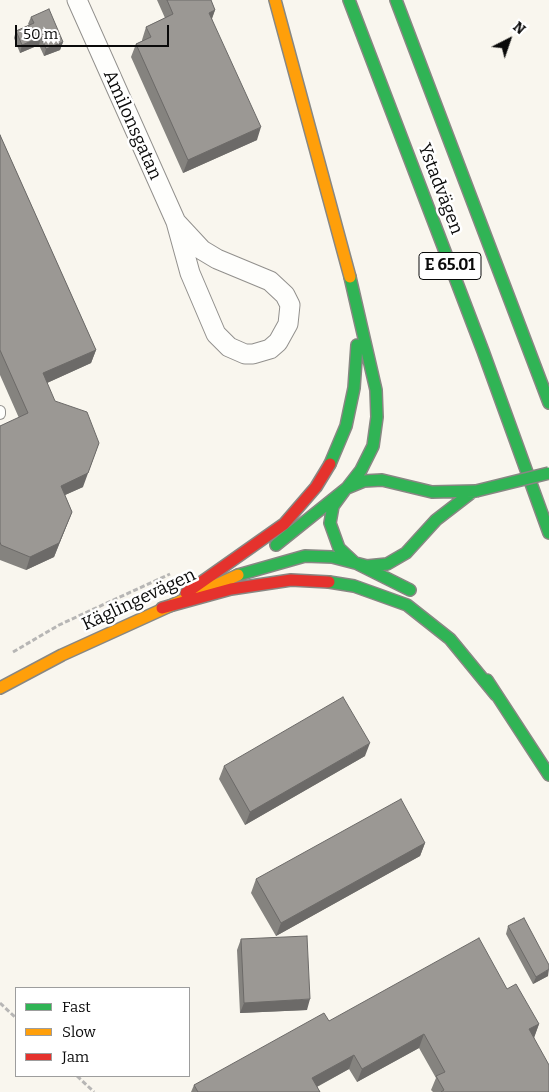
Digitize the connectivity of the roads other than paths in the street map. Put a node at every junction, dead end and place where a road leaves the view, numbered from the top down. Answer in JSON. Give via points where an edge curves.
{"nodes":[{"id":1,"x":77,"y":0,"type":"edge"},
{"id":2,"x":276,"y":0,"type":"edge"},
{"id":3,"x":349,"y":0,"type":"edge"},
{"id":4,"x":396,"y":0,"type":"edge"},
{"id":5,"x":176,"y":222,"type":"junction"},
{"id":6,"x":512,"y":305,"type":"junction"},
{"id":7,"x":359,"y":321,"type":"junction"},
{"id":8,"x":544,"y":352,"type":"dead end"},
{"id":9,"x":549,"y":403,"type":"edge"},
{"id":10,"x":549,"y":473,"type":"edge"},
{"id":11,"x":345,"y":489,"type":"junction"},
{"id":12,"x":474,"y":492,"type":"junction"},
{"id":13,"x":549,"y":532,"type":"edge"},
{"id":14,"x":356,"y":563,"type":"junction"},
{"id":15,"x":231,"y":577,"type":"junction"},
{"id":16,"x":419,"y":596,"type":"dead end"},
{"id":17,"x":162,"y":608,"type":"junction"},
{"id":18,"x":453,"y":625,"type":"dead end"},
{"id":19,"x":62,"y":655,"type":"junction"},
{"id":20,"x":0,"y":688,"type":"edge"},
{"id":21,"x":14,"y":694,"type":"dead end"},
{"id":22,"x":496,"y":695,"type":"junction"},
{"id":23,"x":549,"y":774,"type":"edge"}],
"edges":[{"from":1,"to":5,"type":"street","name":"Amilonsgatan"},
{"from":2,"to":7,"type":"main road","via":[[341,238]]},
{"from":3,"to":13,"type":"main road","name":"Ystadvägen","number":"E 65.01"},
{"from":4,"to":6,"type":"main road","name":"Ystadvägen","number":"E 65.01"},
{"from":5,"to":5,"type":"street","name":"Amilonsgatan","via":[[190,274],[216,334],[229,347],[244,354],[270,349],[288,324],[290,305],[285,295],[270,281],[202,250]]},
{"from":6,"to":8,"type":"main road"},
{"from":6,"to":9,"type":"main road","name":"Ystadvägen","number":"E 65.01"},
{"from":7,"to":11,"type":"main road","via":[[376,390],[376,429],[370,452]]},
{"from":7,"to":17,"type":"main road","via":[[351,408],[336,454],[316,487],[284,524],[260,543]]},
{"from":10,"to":12,"type":"main road","name":"Käglingevägen","bridge":true},
{"from":11,"to":12,"type":"main road","name":"Käglingevägen","via":[[355,483],[372,480],[432,492]]},
{"from":11,"to":14,"type":"main road","via":[[333,506],[330,523],[340,548]]},
{"from":11,"to":15,"type":"main road","name":"Käglingevägen"},
{"from":12,"to":14,"type":"main road","name":"Käglingevägen","via":[[436,520],[396,560],[378,566]]},
{"from":14,"to":15,"type":"main road","name":"Käglingevägen","via":[[305,556]]},
{"from":14,"to":16,"type":"main road"},
{"from":15,"to":17,"type":"main road","name":"Käglingevägen"},
{"from":17,"to":19,"type":"main road","name":"Käglingevägen"},
{"from":17,"to":22,"type":"main road","via":[[231,590],[291,580],[354,586],[407,605],[435,625]]},
{"from":18,"to":22,"type":"main road"},
{"from":19,"to":20,"type":"main road","name":"Käglingevägen"},
{"from":19,"to":21,"type":"main road","name":"Käglingevägen"},
{"from":22,"to":23,"type":"main road"}]}
